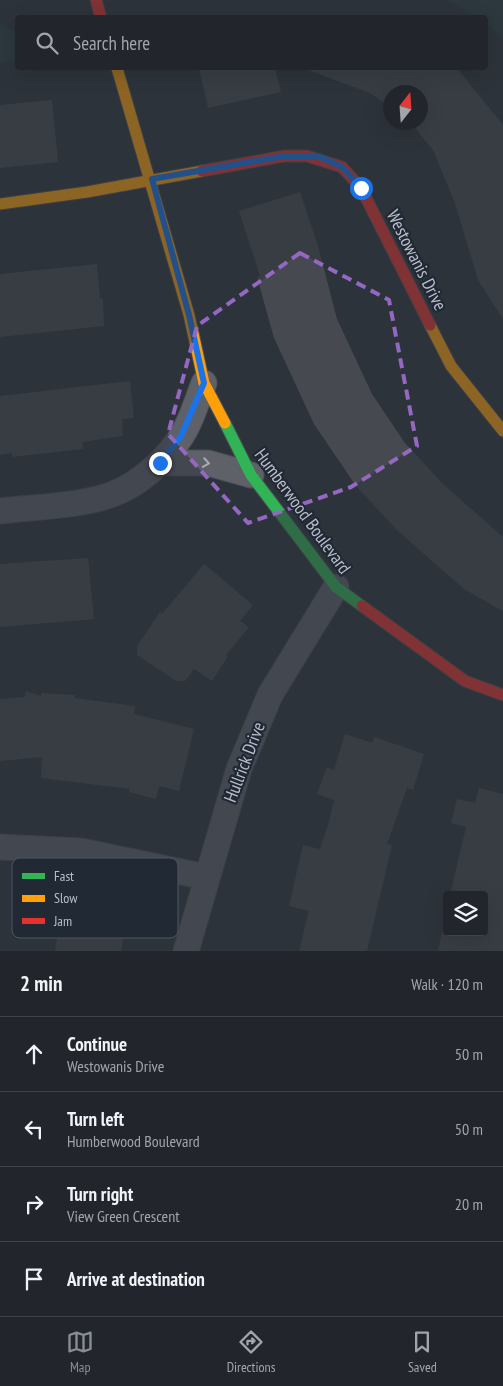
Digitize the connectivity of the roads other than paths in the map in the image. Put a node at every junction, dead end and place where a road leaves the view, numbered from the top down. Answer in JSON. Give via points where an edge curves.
{"nodes":[{"id":1,"x":96,"y":0,"type":"edge"},
{"id":2,"x":101,"y":15,"type":"edge"},
{"id":3,"x":118,"y":70,"type":"edge"},
{"id":4,"x":152,"y":179,"type":"junction"},
{"id":5,"x":0,"y":204,"type":"edge"},
{"id":6,"x":204,"y":383,"type":"junction"},
{"id":7,"x":503,"y":431,"type":"edge"},
{"id":8,"x":160,"y":463,"type":"junction"},
{"id":9,"x":251,"y":475,"type":"junction"},
{"id":10,"x":0,"y":511,"type":"edge"},
{"id":11,"x":336,"y":587,"type":"junction"},
{"id":12,"x":503,"y":695,"type":"edge"},
{"id":13,"x":0,"y":847,"type":"edge"},
{"id":14,"x":115,"y":858,"type":"edge"},
{"id":15,"x":178,"y":871,"type":"edge"},
{"id":16,"x":206,"y":877,"type":"junction"},
{"id":17,"x":186,"y":951,"type":"edge"}],
"edges":[{"from":1,"to":2,"type":"street"},
{"from":3,"to":4,"type":"street","name":"Humberwood Boulevard"},
{"from":4,"to":5,"type":"street","name":"Westowanis Drive"},
{"from":4,"to":6,"type":"street","name":"Humberwood Boulevard"},
{"from":4,"to":7,"type":"street","name":"Westowanis Drive","via":[[284,156],[320,157],[342,167],[361,188],[451,366]]},
{"from":6,"to":8,"type":"street","via":[[181,436]]},
{"from":6,"to":9,"type":"street","name":"Humberwood Boulevard"},
{"from":8,"to":9,"type":"street","one_way":true,"via":[[208,463]]},
{"from":8,"to":10,"type":"street","via":[[113,494]]},
{"from":9,"to":11,"type":"street","name":"Humberwood Boulevard"},
{"from":11,"to":12,"type":"street","name":"Humberwood Boulevard","via":[[465,681]]},
{"from":11,"to":16,"type":"street","name":"Hullrick Drive","via":[[270,695],[239,769]]},
{"from":13,"to":14,"type":"street","via":[[81,851]]},
{"from":15,"to":16,"type":"street"},
{"from":16,"to":17,"type":"street","name":"Hullrick Drive"}]}
